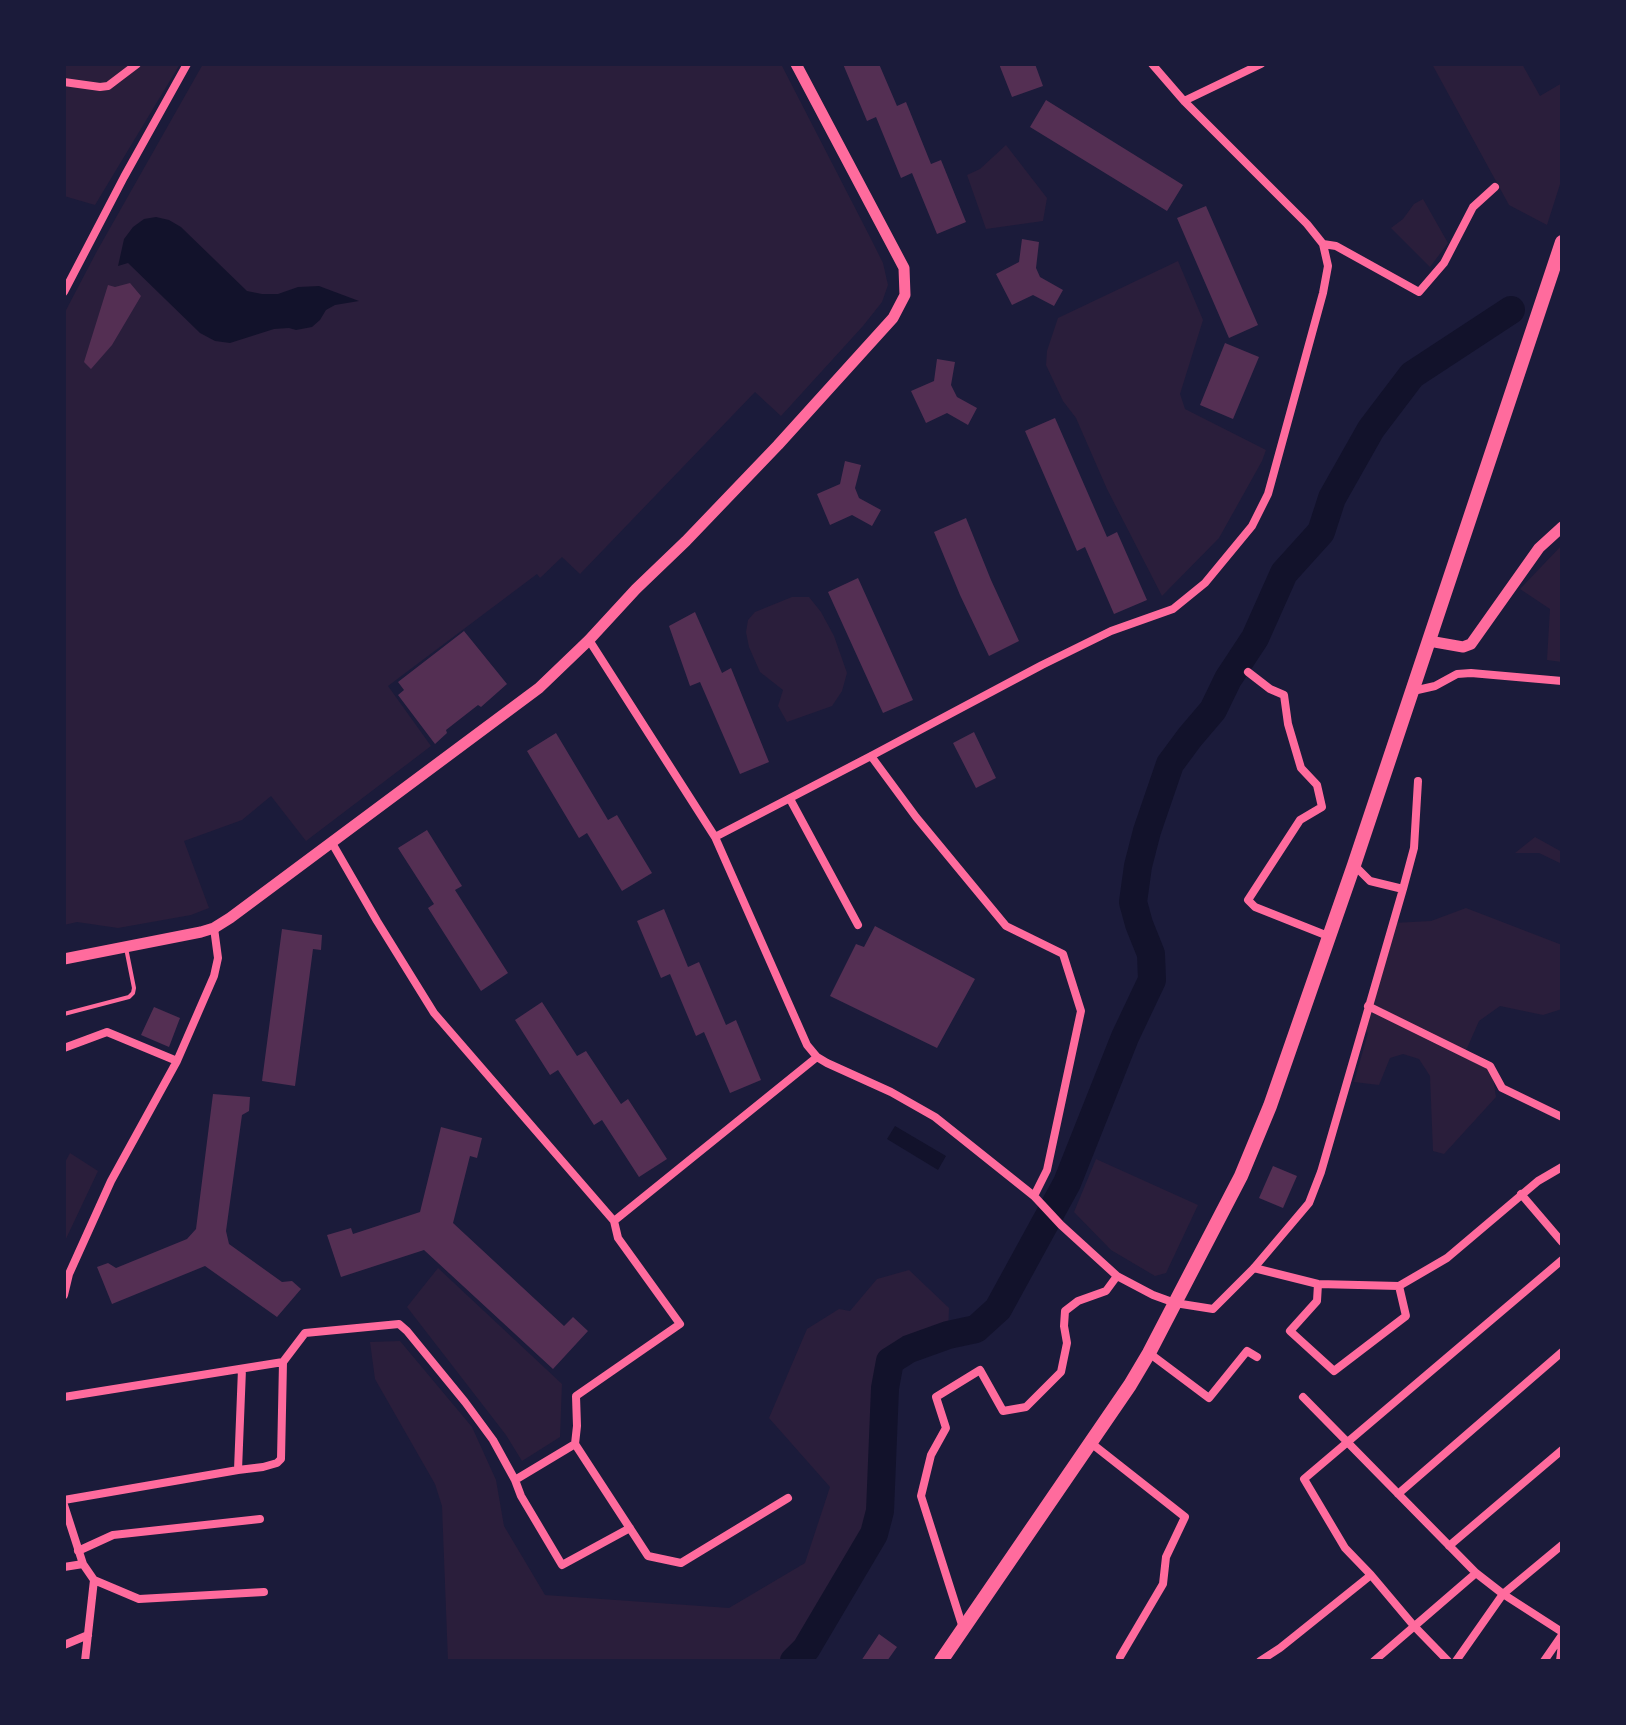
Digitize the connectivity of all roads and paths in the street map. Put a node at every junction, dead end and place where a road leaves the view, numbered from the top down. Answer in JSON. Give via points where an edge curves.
{"nodes":[{"id":1,"x":137,"y":64,"type":"edge"},
{"id":2,"x":187,"y":64,"type":"edge"},
{"id":3,"x":796,"y":64,"type":"edge"},
{"id":4,"x":1152,"y":64,"type":"edge"},
{"id":5,"x":1261,"y":64,"type":"edge"},
{"id":6,"x":64,"y":82,"type":"edge"},
{"id":7,"x":1184,"y":101,"type":"junction"},
{"id":8,"x":1495,"y":187,"type":"dead end"},
{"id":9,"x":1562,"y":242,"type":"edge"},
{"id":10,"x":1323,"y":244,"type":"junction"},
{"id":11,"x":64,"y":292,"type":"edge"},
{"id":12,"x":1562,"y":527,"type":"edge"},
{"id":13,"x":589,"y":640,"type":"junction"},
{"id":14,"x":1429,"y":641,"type":"junction"},
{"id":15,"x":1248,"y":672,"type":"dead end"},
{"id":16,"x":1562,"y":681,"type":"edge"},
{"id":17,"x":1413,"y":691,"type":"junction"},
{"id":18,"x":871,"y":756,"type":"junction"},
{"id":19,"x":1418,"y":781,"type":"dead end"},
{"id":20,"x":790,"y":799,"type":"junction"},
{"id":21,"x":715,"y":837,"type":"junction"},
{"id":22,"x":332,"y":843,"type":"junction"},
{"id":23,"x":1354,"y":865,"type":"junction"},
{"id":24,"x":1403,"y":889,"type":"junction"},
{"id":25,"x":858,"y":925,"type":"dead end"},
{"id":26,"x":214,"y":928,"type":"junction"},
{"id":27,"x":1328,"y":936,"type":"junction"},
{"id":28,"x":125,"y":946,"type":"junction"},
{"id":29,"x":64,"y":959,"type":"edge"},
{"id":30,"x":1368,"y":1006,"type":"junction"},
{"id":31,"x":64,"y":1014,"type":"edge"},
{"id":32,"x":64,"y":1048,"type":"edge"},
{"id":33,"x":817,"y":1057,"type":"junction"},
{"id":34,"x":177,"y":1061,"type":"junction"},
{"id":35,"x":1562,"y":1117,"type":"edge"},
{"id":36,"x":1562,"y":1167,"type":"edge"},
{"id":37,"x":1521,"y":1194,"type":"junction"},
{"id":38,"x":1037,"y":1199,"type":"junction"},
{"id":39,"x":614,"y":1221,"type":"junction"},
{"id":40,"x":1562,"y":1242,"type":"edge"},
{"id":41,"x":1562,"y":1260,"type":"edge"},
{"id":42,"x":1254,"y":1268,"type":"junction"},
{"id":43,"x":1117,"y":1276,"type":"junction"},
{"id":44,"x":1318,"y":1284,"type":"junction"},
{"id":45,"x":1399,"y":1286,"type":"junction"},
{"id":46,"x":64,"y":1295,"type":"edge"},
{"id":47,"x":1175,"y":1303,"type":"junction"},
{"id":48,"x":1562,"y":1352,"type":"edge"},
{"id":49,"x":1149,"y":1353,"type":"junction"},
{"id":50,"x":1257,"y":1357,"type":"dead end"},
{"id":51,"x":283,"y":1362,"type":"junction"},
{"id":52,"x":242,"y":1369,"type":"junction"},
{"id":53,"x":64,"y":1397,"type":"edge"},
{"id":54,"x":1303,"y":1397,"type":"dead end"},
{"id":55,"x":1091,"y":1443,"type":"junction"},
{"id":56,"x":1346,"y":1443,"type":"junction"},
{"id":57,"x":575,"y":1444,"type":"junction"},
{"id":58,"x":1562,"y":1450,"type":"edge"},
{"id":59,"x":238,"y":1470,"type":"junction"},
{"id":60,"x":515,"y":1480,"type":"junction"},
{"id":61,"x":1398,"y":1494,"type":"junction"},
{"id":62,"x":788,"y":1498,"type":"dead end"},
{"id":63,"x":64,"y":1502,"type":"edge"},
{"id":64,"x":260,"y":1519,"type":"dead end"},
{"id":65,"x":630,"y":1528,"type":"junction"},
{"id":66,"x":1562,"y":1545,"type":"edge"},
{"id":67,"x":1449,"y":1546,"type":"junction"},
{"id":68,"x":78,"y":1551,"type":"junction"},
{"id":69,"x":83,"y":1564,"type":"junction"},
{"id":70,"x":64,"y":1567,"type":"edge"},
{"id":71,"x":1476,"y":1573,"type":"junction"},
{"id":72,"x":1371,"y":1575,"type":"junction"},
{"id":73,"x":94,"y":1580,"type":"junction"},
{"id":74,"x":264,"y":1592,"type":"dead end"},
{"id":75,"x":1503,"y":1594,"type":"junction"},
{"id":76,"x":1414,"y":1626,"type":"junction"},
{"id":77,"x":964,"y":1629,"type":"junction"},
{"id":78,"x":1562,"y":1634,"type":"edge"},
{"id":79,"x":88,"y":1635,"type":"junction"},
{"id":80,"x":1562,"y":1644,"type":"edge"},
{"id":81,"x":64,"y":1645,"type":"edge"},
{"id":82,"x":1120,"y":1657,"type":"dead end"},
{"id":83,"x":85,"y":1661,"type":"edge"},
{"id":84,"x":941,"y":1661,"type":"edge"},
{"id":85,"x":1260,"y":1661,"type":"edge"},
{"id":86,"x":1374,"y":1661,"type":"edge"},
{"id":87,"x":1448,"y":1661,"type":"edge"},
{"id":88,"x":1456,"y":1661,"type":"edge"},
{"id":89,"x":1544,"y":1661,"type":"edge"},
{"id":90,"x":1560,"y":1661,"type":"edge"}],
"edges":[{"from":1,"to":6,"type":"street","via":[[108,86]]},
{"from":2,"to":11,"type":"street"},
{"from":3,"to":13,"type":"street","via":[[894,245],[904,268],[905,295],[893,318],[778,445]]},
{"from":4,"to":7,"type":"street"},
{"from":5,"to":7,"type":"street"},
{"from":7,"to":10,"type":"street"},
{"from":8,"to":10,"type":"street","via":[[1473,207],[1444,263],[1419,292],[1336,246]]},
{"from":9,"to":14,"type":"main road"},
{"from":10,"to":18,"type":"street","via":[[1328,266],[1323,293],[1268,494],[1252,526],[1205,583],[1173,609],[1111,631]]},
{"from":12,"to":14,"type":"street","via":[[1539,548],[1471,644]]},
{"from":13,"to":21,"type":"street"},
{"from":13,"to":22,"type":"street","via":[[535,691]]},
{"from":14,"to":17,"type":"main road"},
{"from":15,"to":27,"type":"street","via":[[1284,695],[1301,768],[1317,785],[1322,807],[1300,820],[1248,900]]},
{"from":16,"to":17,"type":"street","via":[[1471,673]]},
{"from":17,"to":23,"type":"main road"},
{"from":18,"to":20,"type":"street"},
{"from":18,"to":38,"type":"street","via":[[1006,926],[1063,954],[1081,1011]]},
{"from":19,"to":24,"type":"street","via":[[1414,848]]},
{"from":20,"to":21,"type":"street"},
{"from":20,"to":25,"type":"street"},
{"from":21,"to":33,"type":"street","via":[[807,1045]]},
{"from":22,"to":26,"type":"street"},
{"from":22,"to":39,"type":"street","via":[[434,1013]]},
{"from":23,"to":24,"type":"street","via":[[1370,881]]},
{"from":23,"to":27,"type":"main road"},
{"from":24,"to":30,"type":"street"},
{"from":26,"to":28,"type":"street"},
{"from":26,"to":34,"type":"street","via":[[214,976]]},
{"from":27,"to":47,"type":"main road","via":[[1241,1176]]},
{"from":28,"to":29,"type":"street"},
{"from":28,"to":31,"type":"lane","via":[[133,993]]},
{"from":30,"to":35,"type":"street","via":[[1490,1066],[1502,1088]]},
{"from":30,"to":42,"type":"street","via":[[1309,1203]]},
{"from":32,"to":34,"type":"street","via":[[107,1032]]},
{"from":33,"to":38,"type":"street","via":[[935,1117]]},
{"from":33,"to":39,"type":"street"},
{"from":34,"to":46,"type":"street","via":[[111,1181]]},
{"from":36,"to":37,"type":"street"},
{"from":37,"to":40,"type":"street"},
{"from":37,"to":45,"type":"street","via":[[1447,1258]]},
{"from":38,"to":43,"type":"street"},
{"from":39,"to":57,"type":"street","via":[[618,1238],[680,1324],[576,1396]]},
{"from":41,"to":56,"type":"street"},
{"from":42,"to":44,"type":"street"},
{"from":42,"to":47,"type":"street","via":[[1213,1309]]},
{"from":43,"to":47,"type":"street"},
{"from":43,"to":77,"type":"street","via":[[1106,1291],[1065,1311],[1067,1343],[1061,1372],[1026,1407],[1003,1411],[980,1370],[936,1397],[946,1428],[931,1455],[921,1496]]},
{"from":44,"to":45,"type":"street"},
{"from":44,"to":45,"type":"street","via":[[1317,1301],[1290,1331],[1334,1371],[1406,1316]]},
{"from":47,"to":49,"type":"main road"},
{"from":48,"to":61,"type":"street"},
{"from":49,"to":50,"type":"street","via":[[1209,1398],[1247,1351]]},
{"from":49,"to":55,"type":"main road"},
{"from":51,"to":52,"type":"street"},
{"from":51,"to":59,"type":"street","via":[[281,1459]]},
{"from":51,"to":60,"type":"street","via":[[305,1333],[399,1324],[493,1440]]},
{"from":52,"to":53,"type":"street"},
{"from":52,"to":59,"type":"street"},
{"from":54,"to":56,"type":"street"},
{"from":55,"to":77,"type":"main road"},
{"from":55,"to":82,"type":"street","via":[[1185,1517],[1166,1557],[1163,1584]]},
{"from":56,"to":61,"type":"street"},
{"from":56,"to":72,"type":"street","via":[[1304,1479],[1345,1548]]},
{"from":57,"to":60,"type":"street"},
{"from":57,"to":65,"type":"street"},
{"from":58,"to":67,"type":"street"},
{"from":59,"to":63,"type":"street"},
{"from":60,"to":65,"type":"street","via":[[562,1565]]},
{"from":61,"to":67,"type":"street"},
{"from":62,"to":65,"type":"street","via":[[681,1563],[648,1556]]},
{"from":63,"to":68,"type":"street"},
{"from":64,"to":68,"type":"street","via":[[113,1535]]},
{"from":66,"to":75,"type":"street"},
{"from":67,"to":71,"type":"street"},
{"from":68,"to":69,"type":"street"},
{"from":69,"to":70,"type":"street"},
{"from":69,"to":73,"type":"street"},
{"from":71,"to":75,"type":"street"},
{"from":71,"to":76,"type":"street"},
{"from":72,"to":76,"type":"street"},
{"from":72,"to":85,"type":"street"},
{"from":73,"to":74,"type":"street","via":[[139,1599]]},
{"from":73,"to":79,"type":"street"},
{"from":75,"to":78,"type":"street"},
{"from":75,"to":88,"type":"street"},
{"from":76,"to":86,"type":"street"},
{"from":76,"to":87,"type":"street"},
{"from":77,"to":84,"type":"main road"},
{"from":78,"to":89,"type":"street"},
{"from":79,"to":81,"type":"street"},
{"from":79,"to":83,"type":"street"},
{"from":80,"to":90,"type":"street"}]}
